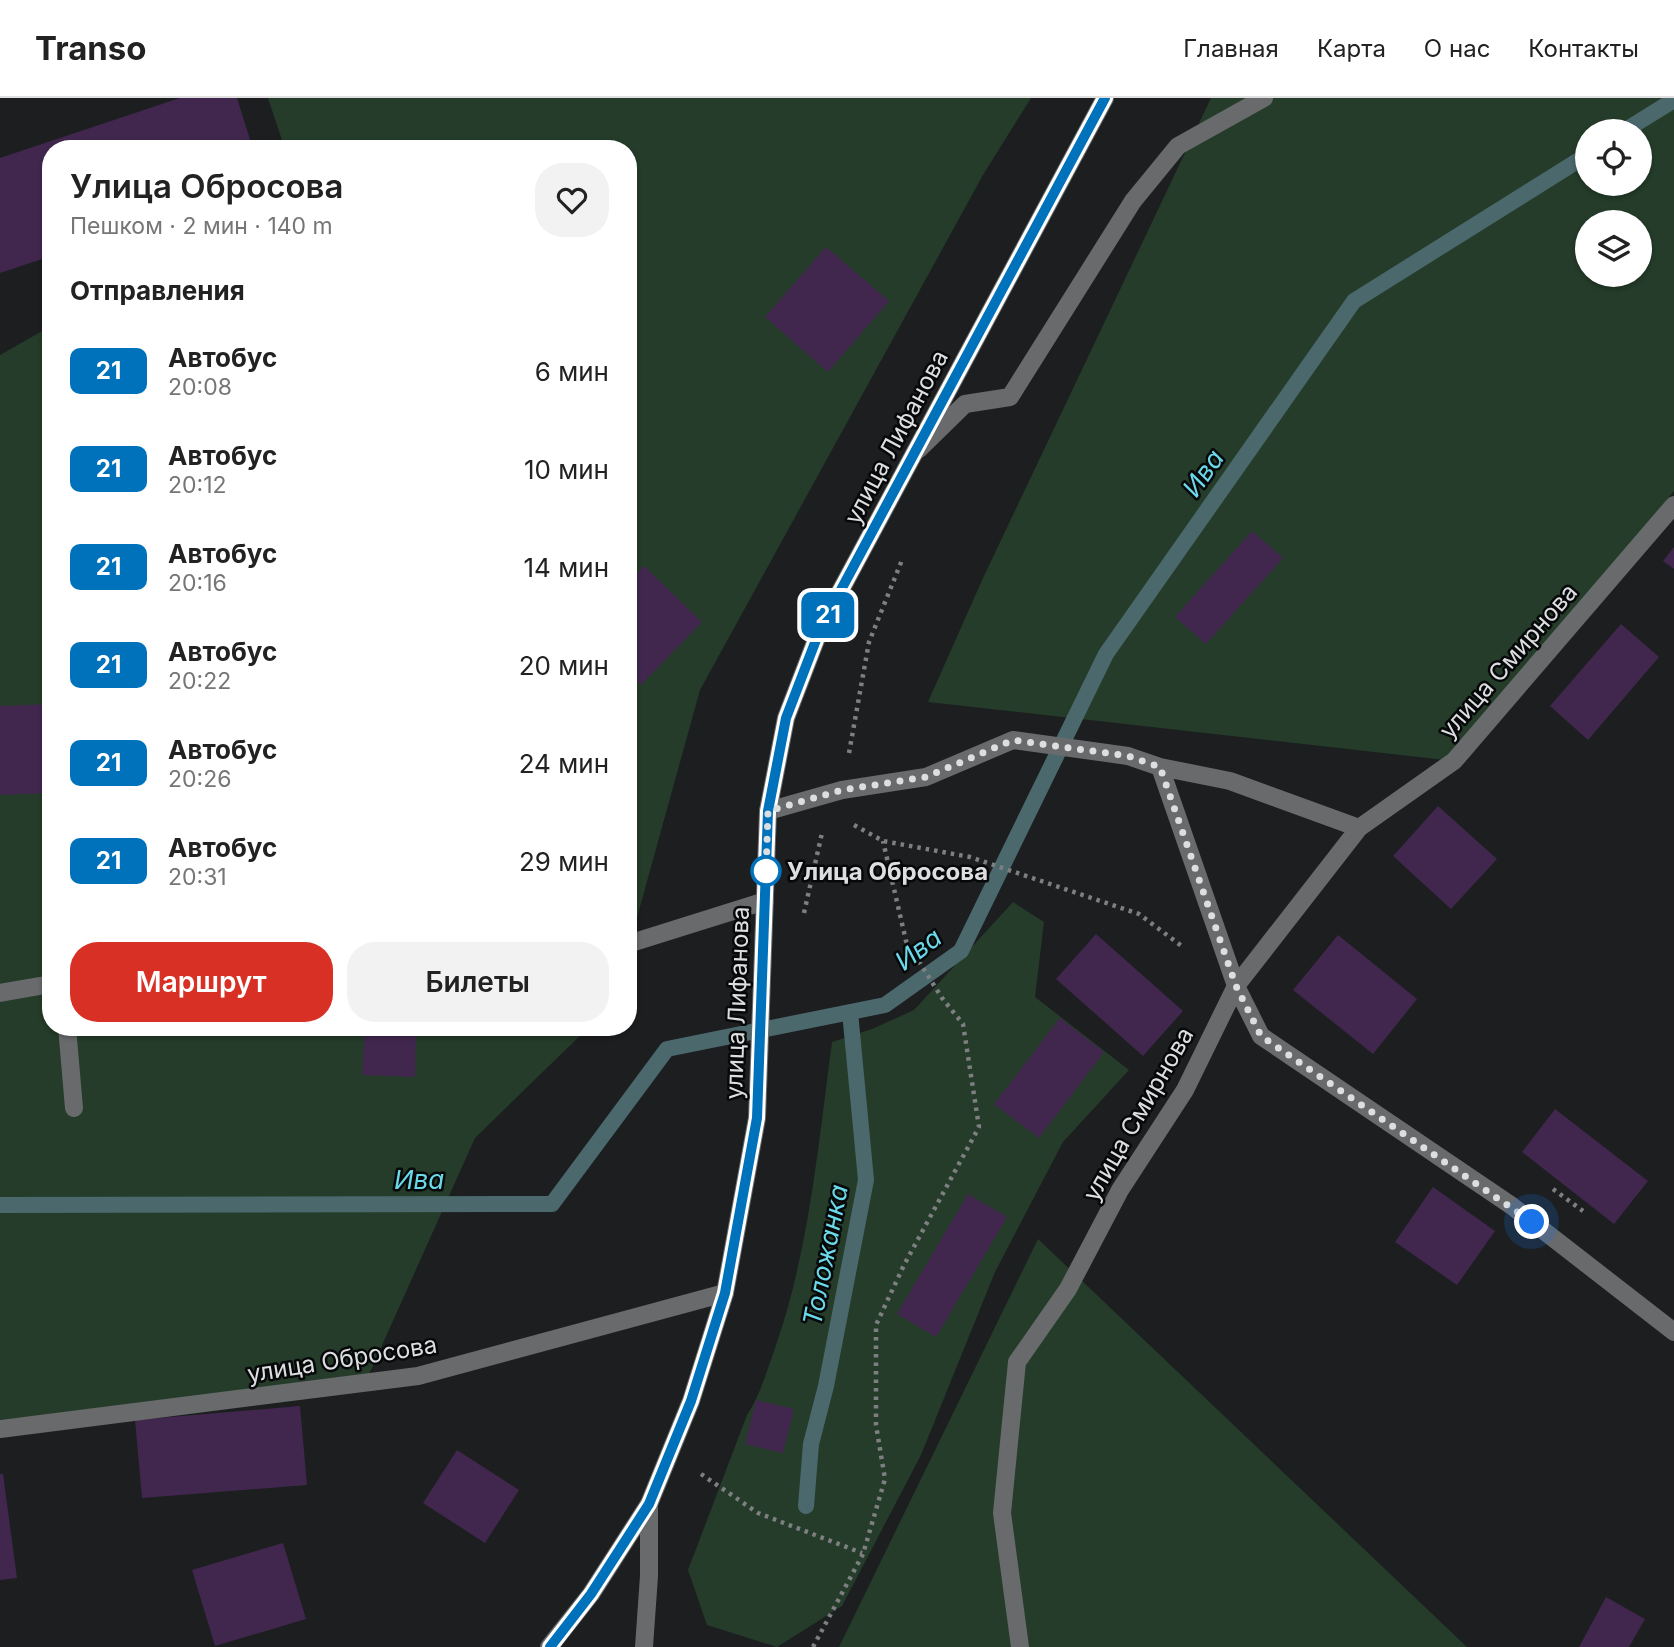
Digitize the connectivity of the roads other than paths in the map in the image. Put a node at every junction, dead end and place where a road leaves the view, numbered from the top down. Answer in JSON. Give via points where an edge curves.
{"nodes":[{"id":1,"x":1105,"y":98,"type":"edge"},
{"id":2,"x":1264,"y":98,"type":"edge"},
{"id":3,"x":916,"y":452,"type":"junction"},
{"id":4,"x":1674,"y":505,"type":"edge"},
{"id":5,"x":1160,"y":767,"type":"junction"},
{"id":6,"x":768,"y":811,"type":"junction"},
{"id":7,"x":1359,"y":828,"type":"junction"},
{"id":8,"x":765,"y":901,"type":"junction"},
{"id":9,"x":637,"y":941,"type":"edge"},
{"id":10,"x":42,"y":986,"type":"edge"},
{"id":11,"x":1236,"y":986,"type":"junction"},
{"id":12,"x":0,"y":993,"type":"edge"},
{"id":13,"x":69,"y":1036,"type":"edge"},
{"id":14,"x":74,"y":1108,"type":"dead end"},
{"id":15,"x":725,"y":1293,"type":"junction"},
{"id":16,"x":1674,"y":1332,"type":"edge"},
{"id":17,"x":0,"y":1429,"type":"edge"},
{"id":18,"x":649,"y":1504,"type":"junction"},
{"id":19,"x":550,"y":1647,"type":"edge"},
{"id":20,"x":644,"y":1647,"type":"edge"},
{"id":21,"x":1020,"y":1647,"type":"edge"}],
"edges":[{"from":1,"to":3,"type":"street","name":"улица Лифанова"},
{"from":2,"to":3,"type":"street","via":[[1178,146],[1133,201],[1010,397],[965,404]]},
{"from":3,"to":6,"type":"street","name":"улица Лифанова","via":[[821,627],[786,718]]},
{"from":4,"to":7,"type":"street","name":"улица Смирнова","via":[[1454,761]]},
{"from":5,"to":6,"type":"street","via":[[1128,756],[1013,740],[926,777],[842,790]]},
{"from":5,"to":7,"type":"street","via":[[1230,781]]},
{"from":5,"to":11,"type":"street"},
{"from":6,"to":8,"type":"street","name":"улица Лифанова"},
{"from":7,"to":11,"type":"street","name":"улица Смирнова"},
{"from":8,"to":9,"type":"street"},
{"from":8,"to":15,"type":"street","name":"улица Лифанова","via":[[757,1118]]},
{"from":10,"to":12,"type":"street"},
{"from":11,"to":16,"type":"street","via":[[1261,1036],[1512,1206]]},
{"from":11,"to":21,"type":"street","name":"улица Смирнова","via":[[1185,1090],[1120,1190],[1068,1289],[1017,1363],[1002,1513]]},
{"from":13,"to":14,"type":"street"},
{"from":15,"to":17,"type":"street","name":"улица Обросова","via":[[418,1376]]},
{"from":15,"to":18,"type":"street","name":"улица Лифанова","via":[[691,1401]]},
{"from":18,"to":19,"type":"street","name":"улица Лифанова","via":[[591,1594]]},
{"from":18,"to":20,"type":"street"}]}
